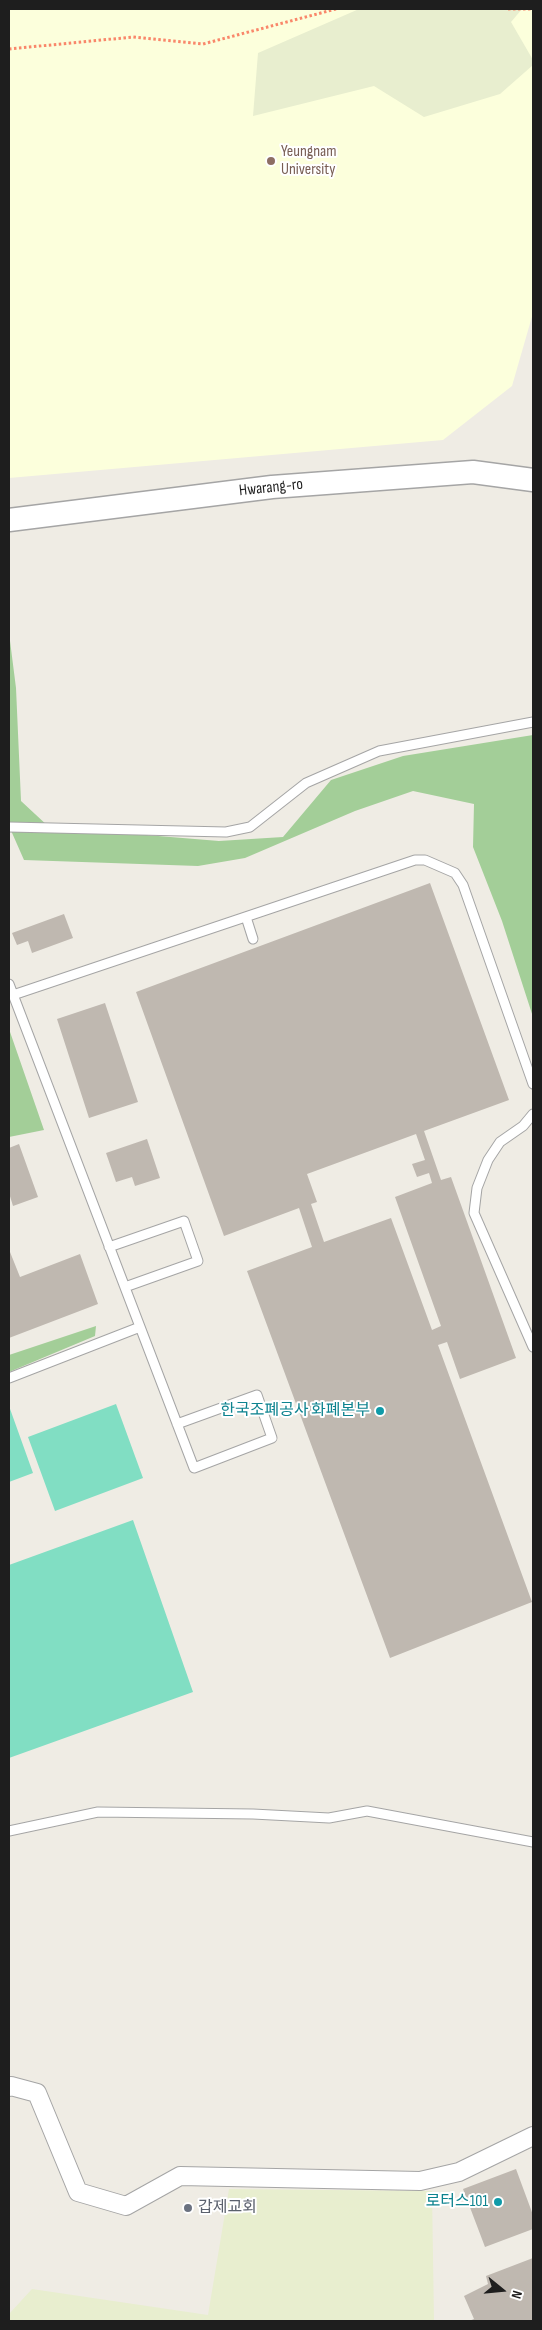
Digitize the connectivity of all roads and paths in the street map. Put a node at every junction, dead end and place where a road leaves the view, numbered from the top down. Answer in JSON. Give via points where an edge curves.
{"nodes":[{"id":1,"x":336,"y":9,"type":"edge"},
{"id":2,"x":508,"y":9,"type":"edge"},
{"id":3,"x":531,"y":9,"type":"edge"},
{"id":4,"x":9,"y":49,"type":"edge"},
{"id":5,"x":533,"y":480,"type":"edge"},
{"id":6,"x":9,"y":520,"type":"edge"},
{"id":7,"x":533,"y":722,"type":"edge"},
{"id":8,"x":9,"y":827,"type":"edge"},
{"id":9,"x":246,"y":917,"type":"junction"},
{"id":10,"x":253,"y":939,"type":"dead end"},
{"id":11,"x":9,"y":984,"type":"edge"},
{"id":12,"x":13,"y":996,"type":"junction"},
{"id":13,"x":533,"y":1084,"type":"edge"},
{"id":14,"x":533,"y":1114,"type":"edge"},
{"id":15,"x":109,"y":1247,"type":"junction"},
{"id":16,"x":125,"y":1287,"type":"junction"},
{"id":17,"x":140,"y":1327,"type":"junction"},
{"id":18,"x":533,"y":1348,"type":"edge"},
{"id":19,"x":9,"y":1378,"type":"edge"},
{"id":20,"x":177,"y":1424,"type":"junction"},
{"id":21,"x":9,"y":1831,"type":"edge"},
{"id":22,"x":533,"y":1842,"type":"edge"},
{"id":23,"x":9,"y":2087,"type":"edge"},
{"id":24,"x":533,"y":2136,"type":"edge"}],
"edges":[{"from":1,"to":4,"type":"path","via":[[203,44],[133,37]]},
{"from":2,"to":3,"type":"path"},
{"from":5,"to":6,"type":"street","name":"Hwarang-ro","via":[[473,472],[272,486]]},
{"from":7,"to":8,"type":"lane","via":[[379,751],[306,783],[250,827],[226,832]]},
{"from":9,"to":10,"type":"lane"},
{"from":9,"to":12,"type":"lane"},
{"from":9,"to":13,"type":"lane","via":[[415,860],[425,860],[455,873],[463,885]]},
{"from":11,"to":12,"type":"lane"},
{"from":12,"to":15,"type":"lane"},
{"from":14,"to":18,"type":"lane","via":[[523,1126],[500,1142],[488,1160],[477,1188],[474,1214]]},
{"from":15,"to":16,"type":"lane"},
{"from":15,"to":16,"type":"lane","via":[[184,1221],[198,1261]]},
{"from":16,"to":17,"type":"lane"},
{"from":17,"to":19,"type":"lane"},
{"from":17,"to":20,"type":"lane"},
{"from":20,"to":20,"type":"lane","via":[[194,1468],[272,1438],[256,1395]]},
{"from":21,"to":22,"type":"lane","via":[[98,1812],[329,1818],[367,1810]]},
{"from":23,"to":24,"type":"street","via":[[37,2093],[78,2192],[126,2206],[180,2176],[420,2181],[459,2172]]}]}
